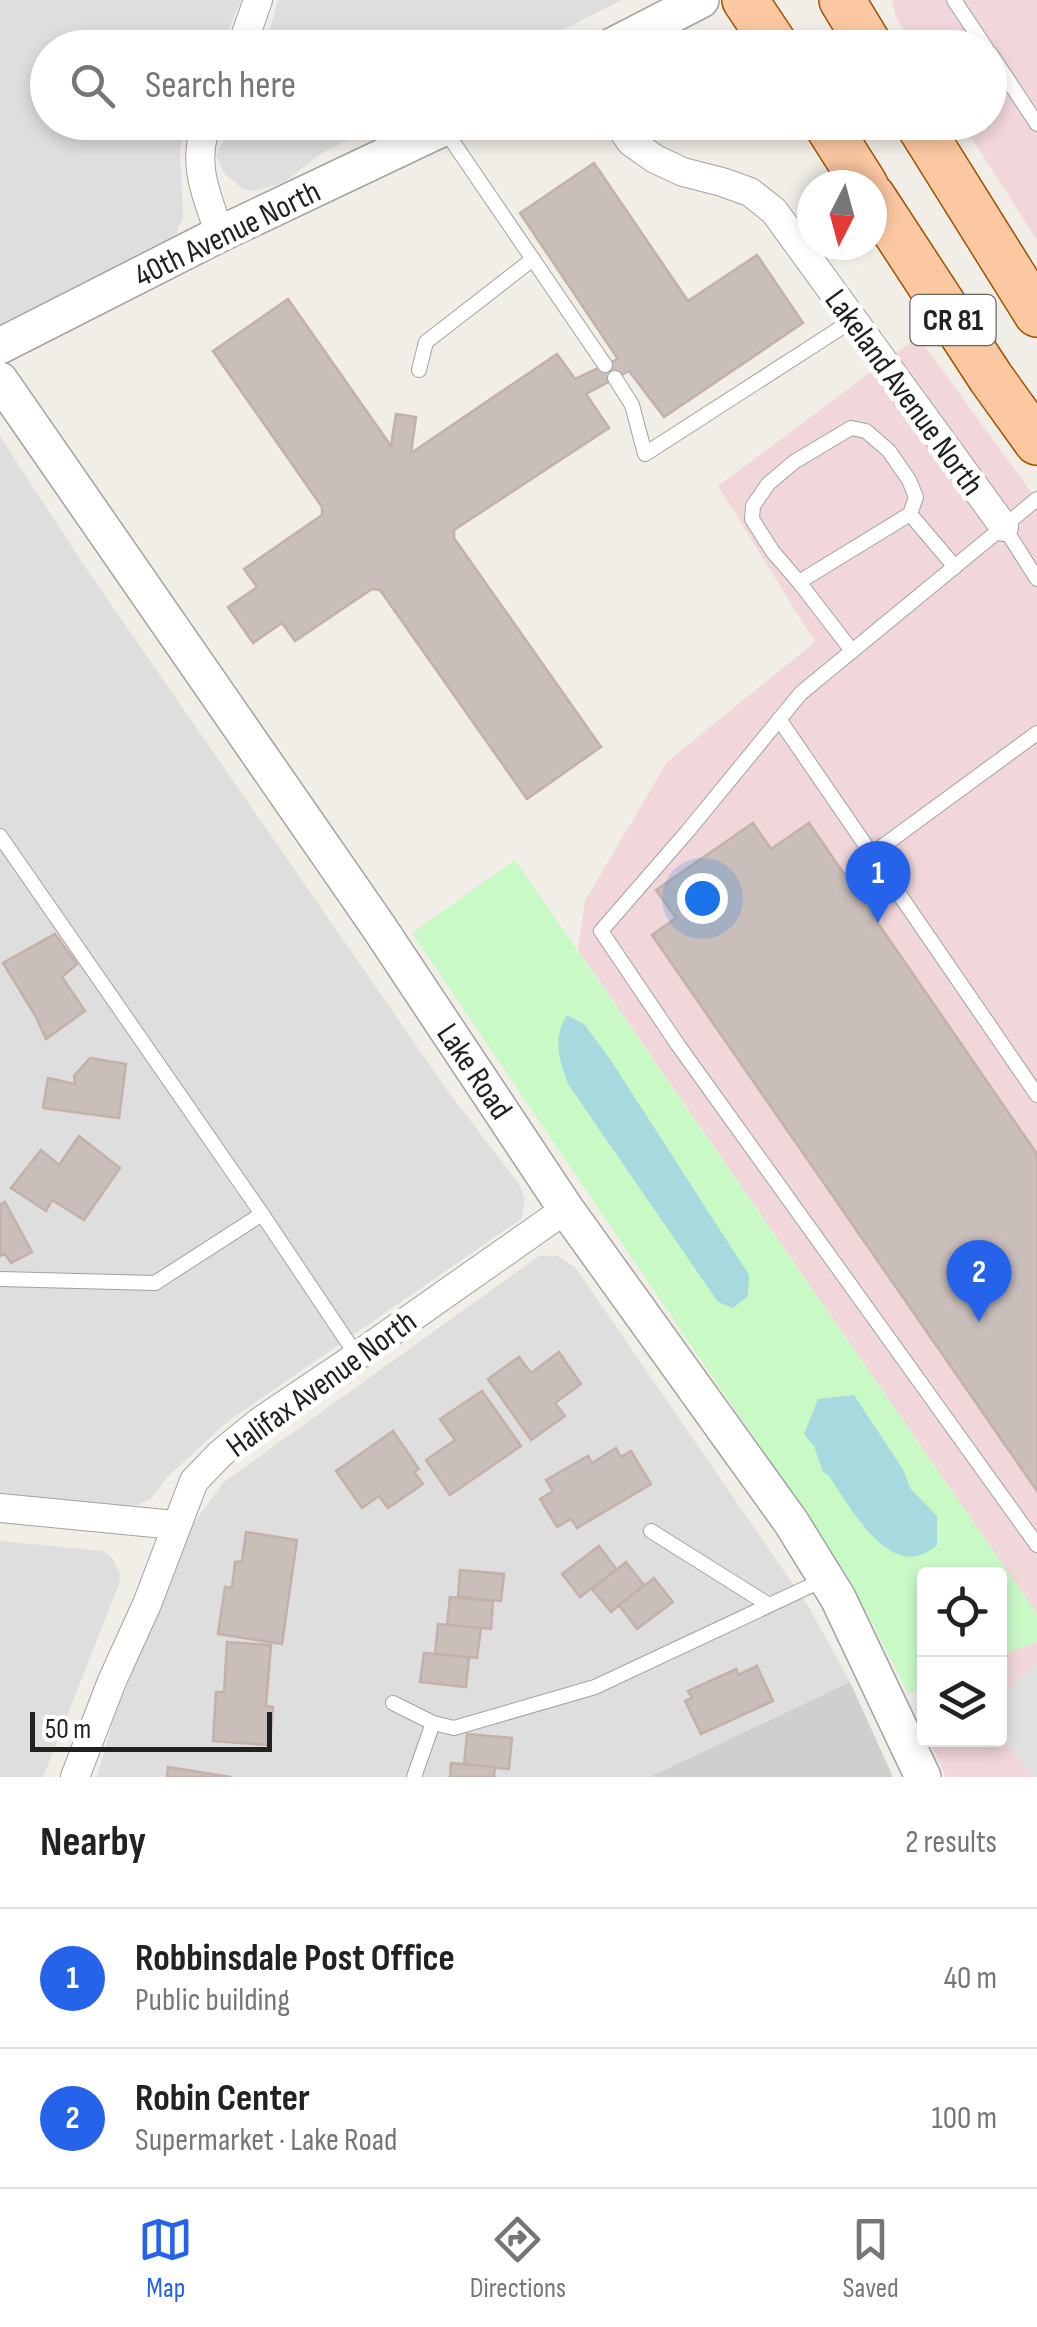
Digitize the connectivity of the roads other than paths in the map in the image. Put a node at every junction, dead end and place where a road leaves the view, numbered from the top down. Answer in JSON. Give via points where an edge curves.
{"nodes":[{"id":1,"x":258,"y":0,"type":"edge"},
{"id":2,"x":701,"y":0,"type":"edge"},
{"id":3,"x":745,"y":0,"type":"edge"},
{"id":4,"x":842,"y":0,"type":"edge"},
{"id":5,"x":954,"y":0,"type":"edge"},
{"id":6,"x":247,"y":30,"type":"edge"},
{"id":7,"x":643,"y":30,"type":"edge"},
{"id":8,"x":764,"y":30,"type":"edge"},
{"id":9,"x":860,"y":30,"type":"edge"},
{"id":10,"x":974,"y":30,"type":"edge"},
{"id":11,"x":1007,"y":79,"type":"edge"},
{"id":12,"x":1037,"y":124,"type":"edge"},
{"id":13,"x":202,"y":140,"type":"edge"},
{"id":14,"x":420,"y":140,"type":"edge"},
{"id":15,"x":459,"y":140,"type":"edge"},
{"id":16,"x":630,"y":140,"type":"edge"},
{"id":17,"x":836,"y":140,"type":"edge"},
{"id":18,"x":927,"y":140,"type":"edge"},
{"id":19,"x":855,"y":170,"type":"edge"},
{"id":20,"x":887,"y":219,"type":"edge"},
{"id":21,"x":220,"y":234,"type":"junction"},
{"id":22,"x":533,"y":259,"type":"junction"},
{"id":23,"x":1037,"y":314,"type":"edge"},
{"id":24,"x":853,"y":320,"type":"junction"},
{"id":25,"x":0,"y":346,"type":"edge"},
{"id":26,"x":605,"y":365,"type":"dead end"},
{"id":27,"x":419,"y":370,"type":"dead end"},
{"id":28,"x":615,"y":378,"type":"dead end"},
{"id":29,"x":0,"y":380,"type":"edge"},
{"id":30,"x":1037,"y":442,"type":"edge"},
{"id":31,"x":1037,"y":499,"type":"edge"},
{"id":32,"x":910,"y":514,"type":"junction"},
{"id":33,"x":1004,"y":527,"type":"junction"},
{"id":34,"x":955,"y":567,"type":"junction"},
{"id":35,"x":1037,"y":579,"type":"edge"},
{"id":36,"x":799,"y":582,"type":"junction"},
{"id":37,"x":852,"y":652,"type":"junction"},
{"id":38,"x":780,"y":719,"type":"junction"},
{"id":39,"x":1037,"y":734,"type":"edge"},
{"id":40,"x":0,"y":836,"type":"edge"},
{"id":41,"x":872,"y":854,"type":"junction"},
{"id":42,"x":1037,"y":1095,"type":"edge"},
{"id":43,"x":566,"y":1209,"type":"junction"},
{"id":44,"x":262,"y":1214,"type":"junction"},
{"id":45,"x":0,"y":1279,"type":"edge"},
{"id":46,"x":357,"y":1356,"type":"junction"},
{"id":47,"x":0,"y":1508,"type":"edge"},
{"id":48,"x":175,"y":1525,"type":"junction"},
{"id":49,"x":651,"y":1531,"type":"dead end"},
{"id":50,"x":1037,"y":1545,"type":"edge"},
{"id":51,"x":826,"y":1578,"type":"junction"},
{"id":52,"x":769,"y":1605,"type":"junction"},
{"id":53,"x":394,"y":1703,"type":"dead end"},
{"id":54,"x":433,"y":1723,"type":"junction"},
{"id":55,"x":75,"y":1777,"type":"edge"},
{"id":56,"x":414,"y":1777,"type":"edge"},
{"id":57,"x":923,"y":1777,"type":"edge"}],
"edges":[{"from":1,"to":6,"type":"street"},
{"from":2,"to":7,"type":"street"},
{"from":3,"to":8,"type":"main road"},
{"from":4,"to":9,"type":"main road"},
{"from":5,"to":10,"type":"lane"},
{"from":11,"to":12,"type":"lane"},
{"from":13,"to":21,"type":"street","via":[[202,184]]},
{"from":14,"to":21,"type":"street","name":"40th Avenue North"},
{"from":15,"to":22,"type":"lane"},
{"from":16,"to":24,"type":"street","name":"Lakeland Avenue North","via":[[683,172],[750,192],[774,211]]},
{"from":17,"to":19,"type":"main road"},
{"from":18,"to":23,"type":"main road","number":"CR 81"},
{"from":20,"to":30,"type":"main road","number":"CR 81"},
{"from":21,"to":25,"type":"street","name":"40th Avenue North"},
{"from":22,"to":26,"type":"lane"},
{"from":22,"to":27,"type":"lane","via":[[426,342]]},
{"from":24,"to":28,"type":"lane","via":[[645,454],[632,405]]},
{"from":24,"to":33,"type":"street","name":"Lakeland Avenue North"},
{"from":29,"to":43,"type":"street","name":"Lake Road"},
{"from":31,"to":33,"type":"lane"},
{"from":32,"to":34,"type":"lane"},
{"from":32,"to":36,"type":"lane"},
{"from":32,"to":36,"type":"lane","via":[[916,497],[909,480],[866,431],[850,428],[794,462],[768,484],[752,506],[752,519]]},
{"from":33,"to":34,"type":"lane"},
{"from":33,"to":35,"type":"lane"},
{"from":34,"to":37,"type":"lane"},
{"from":36,"to":37,"type":"lane"},
{"from":37,"to":38,"type":"lane"},
{"from":38,"to":41,"type":"lane"},
{"from":38,"to":50,"type":"lane","via":[[601,931]]},
{"from":39,"to":41,"type":"lane"},
{"from":40,"to":44,"type":"lane"},
{"from":41,"to":42,"type":"lane"},
{"from":43,"to":46,"type":"street","name":"Halifax Avenue North"},
{"from":43,"to":51,"type":"street","name":"Lake Road"},
{"from":44,"to":45,"type":"lane","via":[[155,1283]]},
{"from":44,"to":46,"type":"lane"},
{"from":46,"to":48,"type":"street","name":"Halifax Avenue North","via":[[220,1454],[194,1481]]},
{"from":47,"to":48,"type":"street"},
{"from":48,"to":55,"type":"street","name":"Halifax Avenue North"},
{"from":49,"to":52,"type":"lane"},
{"from":51,"to":52,"type":"lane"},
{"from":51,"to":57,"type":"street","name":"Lake Road"},
{"from":52,"to":54,"type":"lane","via":[[595,1687],[454,1728]]},
{"from":53,"to":54,"type":"lane"},
{"from":54,"to":56,"type":"lane"}]}
